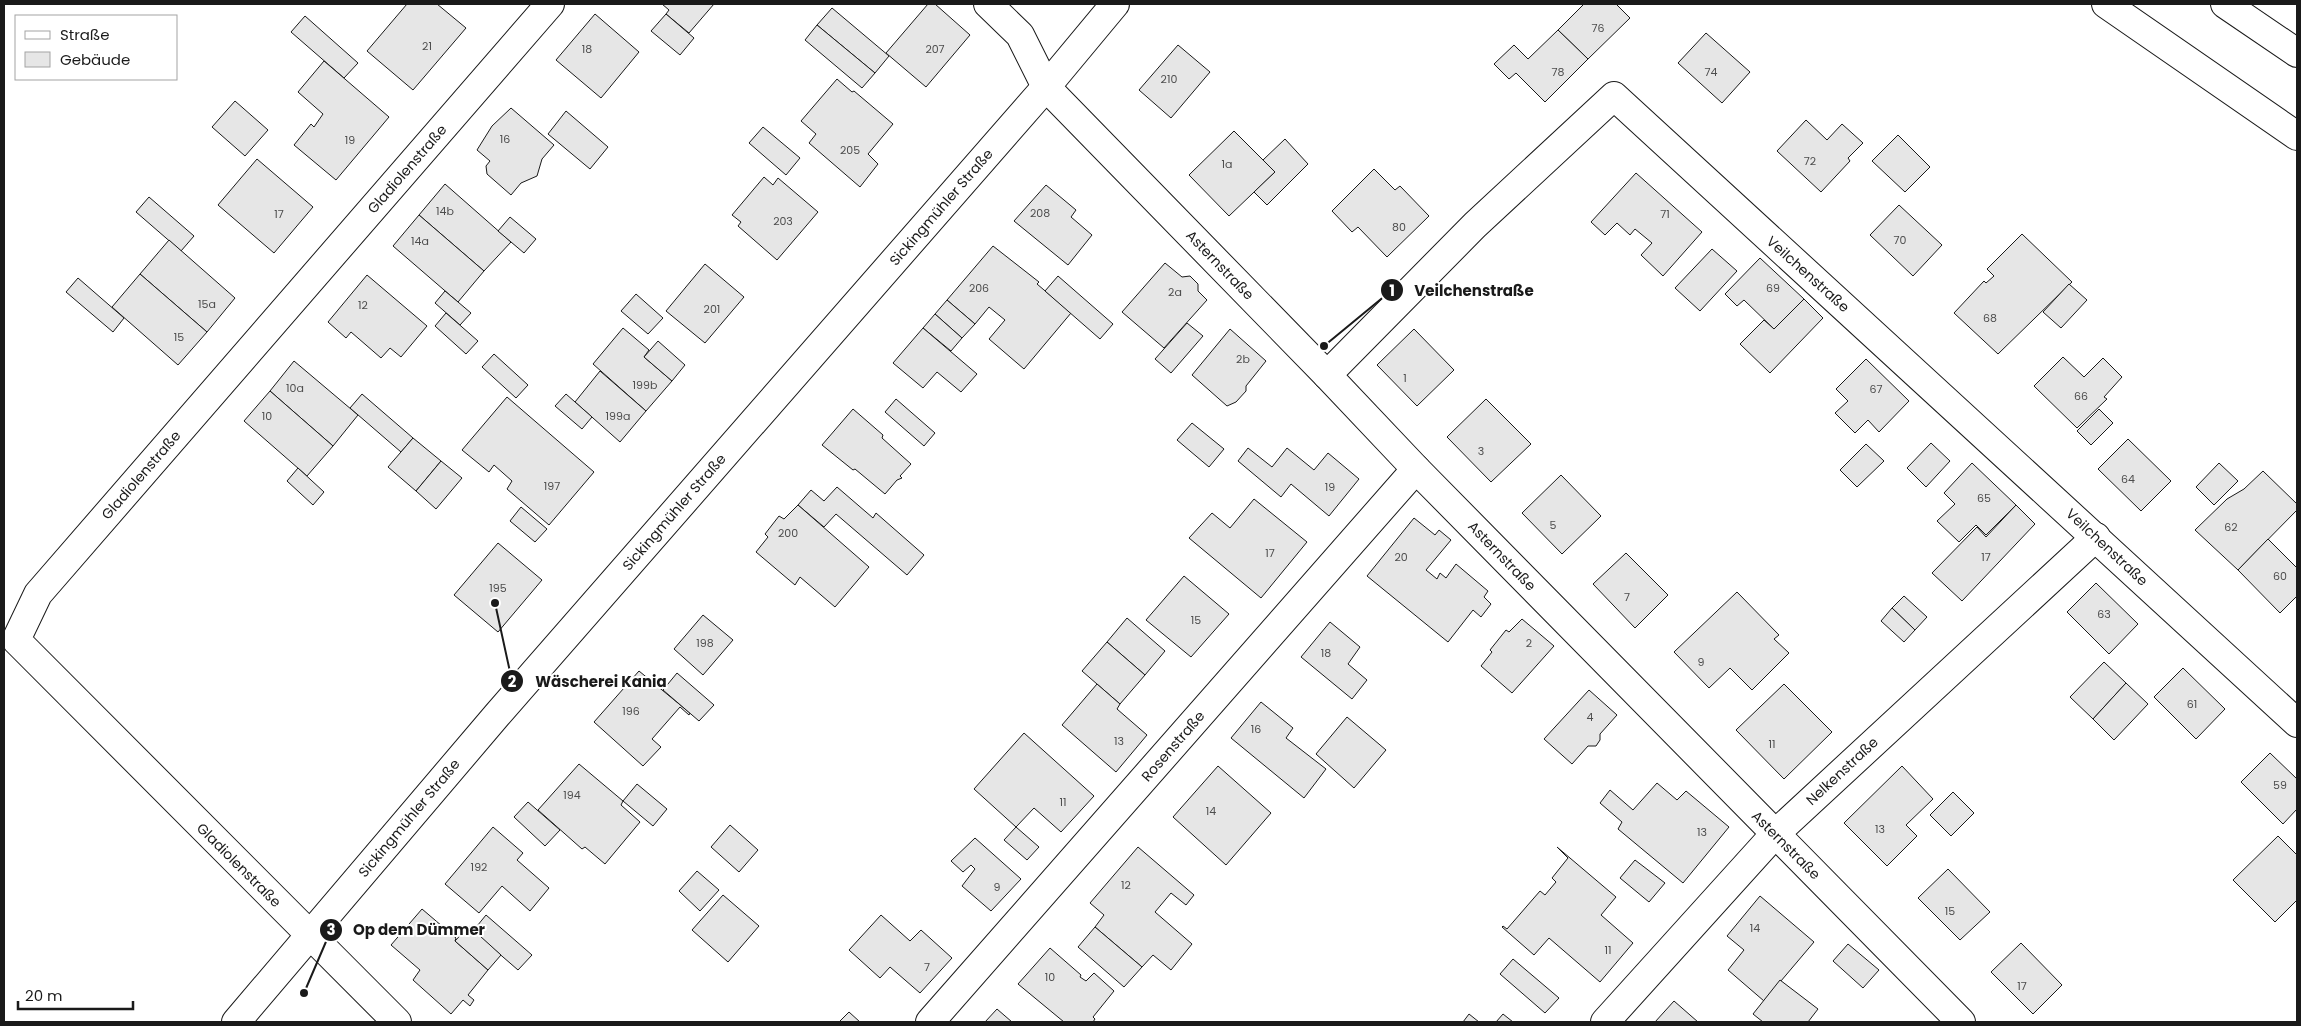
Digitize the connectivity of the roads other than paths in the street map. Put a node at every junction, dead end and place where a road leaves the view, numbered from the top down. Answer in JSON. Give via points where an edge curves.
{"nodes":[{"id":1,"x":550,"y":4,"type":"edge"},
{"id":2,"x":988,"y":4,"type":"edge"},
{"id":3,"x":1115,"y":4,"type":"edge"},
{"id":4,"x":2106,"y":4,"type":"edge"},
{"id":5,"x":2226,"y":4,"type":"edge"},
{"id":6,"x":2297,"y":53,"type":"edge"},
{"id":7,"x":1046,"y":87,"type":"junction"},
{"id":8,"x":2297,"y":136,"type":"edge"},
{"id":9,"x":1327,"y":375,"type":"junction"},
{"id":10,"x":1416,"y":469,"type":"junction"},
{"id":11,"x":2096,"y":537,"type":"junction"},
{"id":12,"x":2297,"y":723,"type":"edge"},
{"id":13,"x":1775,"y":834,"type":"junction"},
{"id":14,"x":309,"y":935,"type":"junction"},
{"id":15,"x":236,"y":1022,"type":"edge"},
{"id":16,"x":398,"y":1022,"type":"edge"},
{"id":17,"x":930,"y":1022,"type":"edge"},
{"id":18,"x":1605,"y":1022,"type":"edge"},
{"id":19,"x":1961,"y":1022,"type":"edge"}],
"edges":[{"from":1,"to":14,"type":"main road","name":"Gladiolenstraße","via":[[38,594],[16,640]]},
{"from":2,"to":7,"type":"main road","via":[[1020,35]]},
{"from":3,"to":7,"type":"main road","name":"Sickingmühler Straße"},
{"from":4,"to":8,"type":"main road"},
{"from":5,"to":6,"type":"main road"},
{"from":7,"to":9,"type":"main road","name":"Asternstraße"},
{"from":7,"to":14,"type":"main road","name":"Sickingmühler Straße"},
{"from":9,"to":10,"type":"main road","name":"Asternstraße"},
{"from":9,"to":11,"type":"main road","name":"Veilchenstraße","via":[[1475,225],[1614,96]]},
{"from":10,"to":13,"type":"main road","name":"Asternstraße"},
{"from":10,"to":17,"type":"main road","name":"Rosenstraße"},
{"from":11,"to":12,"type":"main road","name":"Veilchenstraße"},
{"from":11,"to":13,"type":"main road","name":"Nelkenstraße"},
{"from":13,"to":18,"type":"main road","name":"Nelkenstraße"},
{"from":13,"to":19,"type":"main road","name":"Asternstraße"},
{"from":14,"to":15,"type":"main road","name":"Sickingmühler Straße"},
{"from":14,"to":16,"type":"main road"}]}
